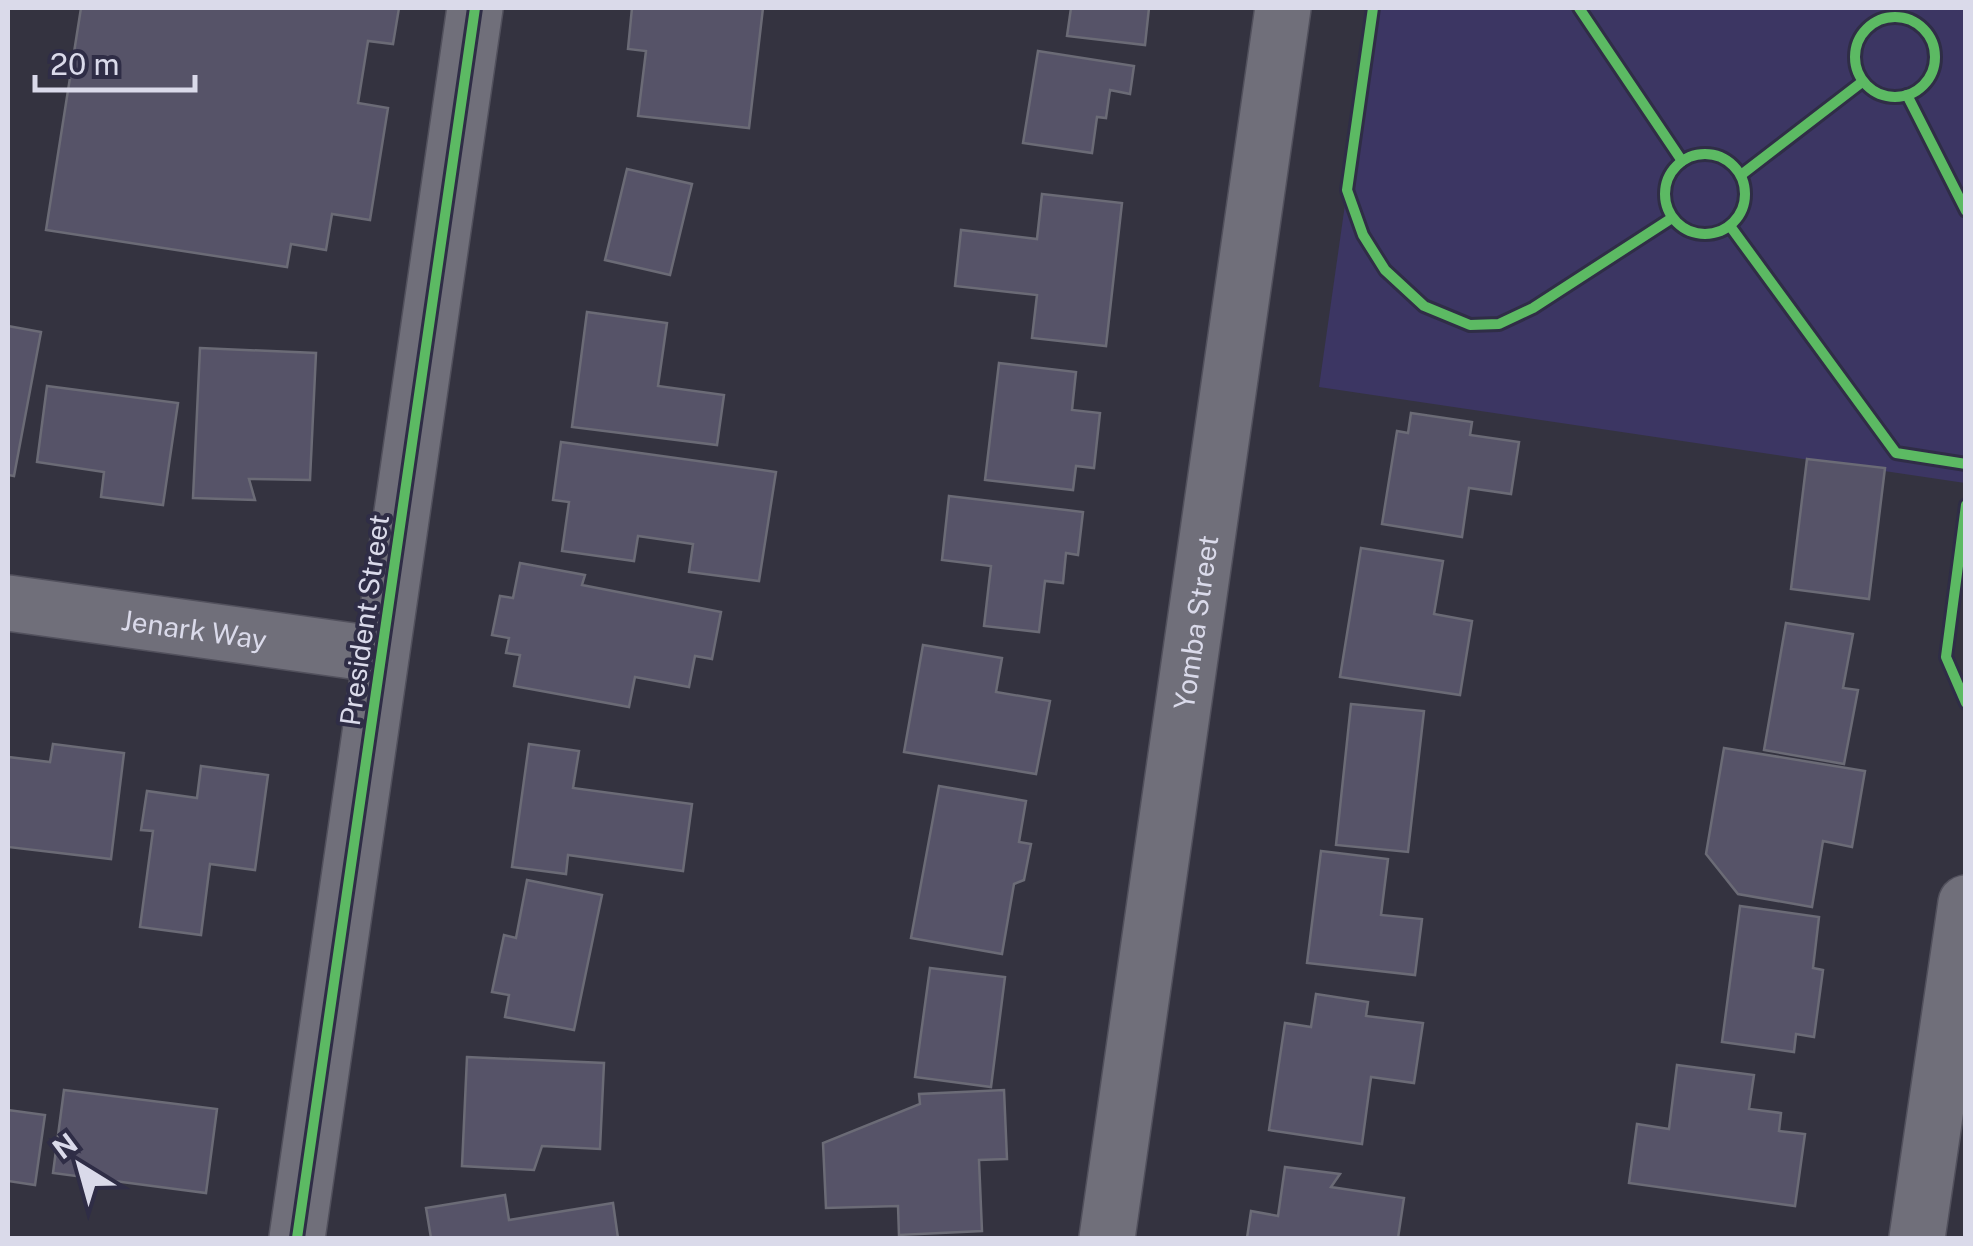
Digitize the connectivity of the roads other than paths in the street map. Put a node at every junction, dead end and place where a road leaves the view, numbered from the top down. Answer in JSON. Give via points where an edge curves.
{"nodes":[{"id":1,"x":475,"y":8,"type":"edge"},
{"id":2,"x":1283,"y":8,"type":"edge"},
{"id":3,"x":8,"y":603,"type":"edge"},
{"id":4,"x":381,"y":656,"type":"junction"},
{"id":5,"x":1966,"y":902,"type":"edge"},
{"id":6,"x":297,"y":1238,"type":"edge"},
{"id":7,"x":1107,"y":1238,"type":"edge"},
{"id":8,"x":1917,"y":1238,"type":"edge"}],
"edges":[{"from":1,"to":4,"type":"street","name":"President Street"},
{"from":2,"to":7,"type":"street","name":"Yomba Street"},
{"from":3,"to":4,"type":"street","name":"Jenark Way"},
{"from":4,"to":6,"type":"street","name":"President Street"},
{"from":5,"to":8,"type":"street"}]}
